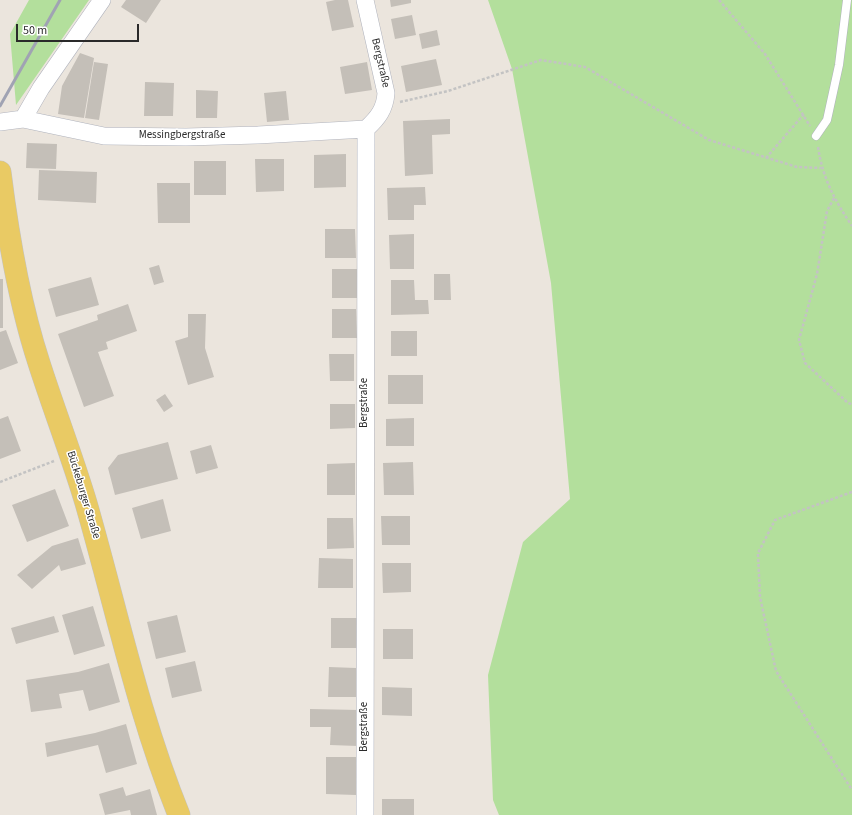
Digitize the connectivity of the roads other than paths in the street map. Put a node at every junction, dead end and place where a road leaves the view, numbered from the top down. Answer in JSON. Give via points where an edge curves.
{"nodes":[{"id":1,"x":102,"y":0,"type":"edge"},
{"id":2,"x":365,"y":0,"type":"edge"},
{"id":3,"x":847,"y":0,"type":"edge"},
{"id":4,"x":23,"y":119,"type":"junction"},
{"id":5,"x":0,"y":122,"type":"edge"},
{"id":6,"x":366,"y":129,"type":"junction"},
{"id":7,"x":816,"y":136,"type":"road end"},
{"id":8,"x":1,"y":183,"type":"edge"},
{"id":9,"x":179,"y":815,"type":"edge"},
{"id":10,"x":365,"y":815,"type":"edge"}],
"edges":[{"from":1,"to":4,"type":"street","via":[[41,88]]},
{"from":2,"to":6,"type":"street","name":"Bergstraße","via":[[386,93],[385,105],[377,119]]},
{"from":3,"to":7,"type":"lane","via":[[839,65],[827,120]]},
{"from":4,"to":5,"type":"street","name":"Messingbergstraße"},
{"from":4,"to":6,"type":"street","name":"Messingbergstraße","via":[[104,136],[186,137]]},
{"from":6,"to":10,"type":"street","name":"Bergstraße"},
{"from":8,"to":9,"type":"main road","name":"Bückeburger Straße","via":[[28,324],[86,502],[144,716]]}]}
